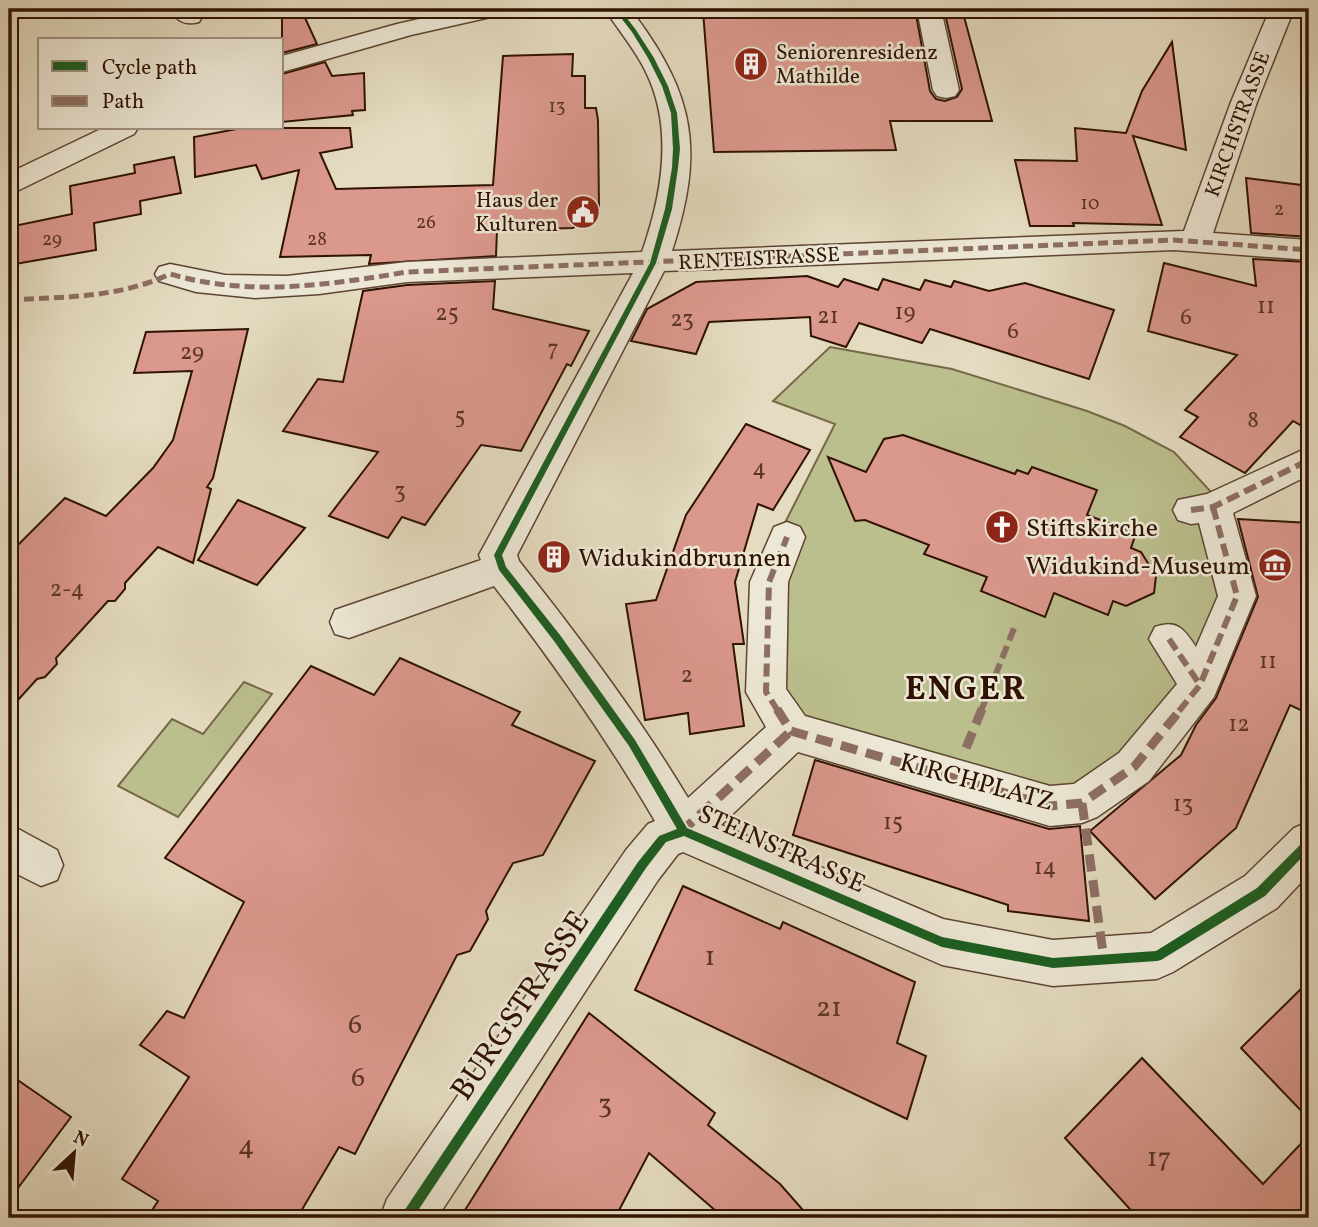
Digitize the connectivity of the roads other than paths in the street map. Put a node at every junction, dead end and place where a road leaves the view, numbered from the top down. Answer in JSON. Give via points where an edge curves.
{"nodes":[{"id":1,"x":495,"y":9,"type":"edge"},
{"id":2,"x":617,"y":9,"type":"edge"},
{"id":3,"x":929,"y":9,"type":"edge"},
{"id":4,"x":1282,"y":9,"type":"edge"},
{"id":5,"x":284,"y":63,"type":"edge"},
{"id":6,"x":946,"y":90,"type":"dead end"},
{"id":7,"x":120,"y":130,"type":"edge"},
{"id":8,"x":9,"y":184,"type":"edge"},
{"id":9,"x":1196,"y":240,"type":"junction"},
{"id":10,"x":1309,"y":250,"type":"edge"},
{"id":11,"x":653,"y":263,"type":"junction"},
{"id":12,"x":170,"y":274,"type":"dead end"},
{"id":13,"x":1309,"y":460,"type":"edge"},
{"id":14,"x":787,"y":537,"type":"dead end"},
{"id":15,"x":502,"y":568,"type":"junction"},
{"id":16,"x":349,"y":622,"type":"dead end"},
{"id":17,"x":1169,"y":639,"type":"dead end"},
{"id":18,"x":1200,"y":685,"type":"junction"},
{"id":19,"x":791,"y":731,"type":"junction"},
{"id":20,"x":684,"y":831,"type":"junction"},
{"id":21,"x":1309,"y":843,"type":"edge"},
{"id":22,"x":406,"y":1218,"type":"edge"}],
"edges":[{"from":1,"to":5,"type":"street"},
{"from":2,"to":11,"type":"street","via":[[667,88],[674,113],[673,175]]},
{"from":3,"to":6,"type":"street"},
{"from":4,"to":9,"type":"street","name":"KIRCHSTRASSE"},
{"from":7,"to":8,"type":"street"},
{"from":9,"to":10,"type":"street","name":"RENTEISTRASSE"},
{"from":9,"to":11,"type":"street","name":"RENTEISTRASSE"},
{"from":11,"to":12,"type":"street","name":"RENTEISTRASSE","via":[[407,272],[338,284],[202,284]]},
{"from":11,"to":15,"type":"street","via":[[499,550]]},
{"from":13,"to":18,"type":"street","name":"KIRCHPLATZ","via":[[1202,508],[1237,596]]},
{"from":14,"to":19,"type":"street","via":[[769,582],[766,692]]},
{"from":15,"to":16,"type":"street"},
{"from":15,"to":20,"type":"street","name":"STEINSTRASSE","via":[[632,743]]},
{"from":17,"to":18,"type":"street"},
{"from":18,"to":19,"type":"street","name":"KIRCHPLATZ","via":[[1134,767],[1082,803],[1050,806]]},
{"from":19,"to":20,"type":"street"},
{"from":20,"to":21,"type":"street","name":"STEINSTRASSE","via":[[942,942],[1053,963],[1157,956],[1261,892]]},
{"from":20,"to":22,"type":"street","name":"BURGSTRASSE","via":[[663,839],[642,865]]}]}
